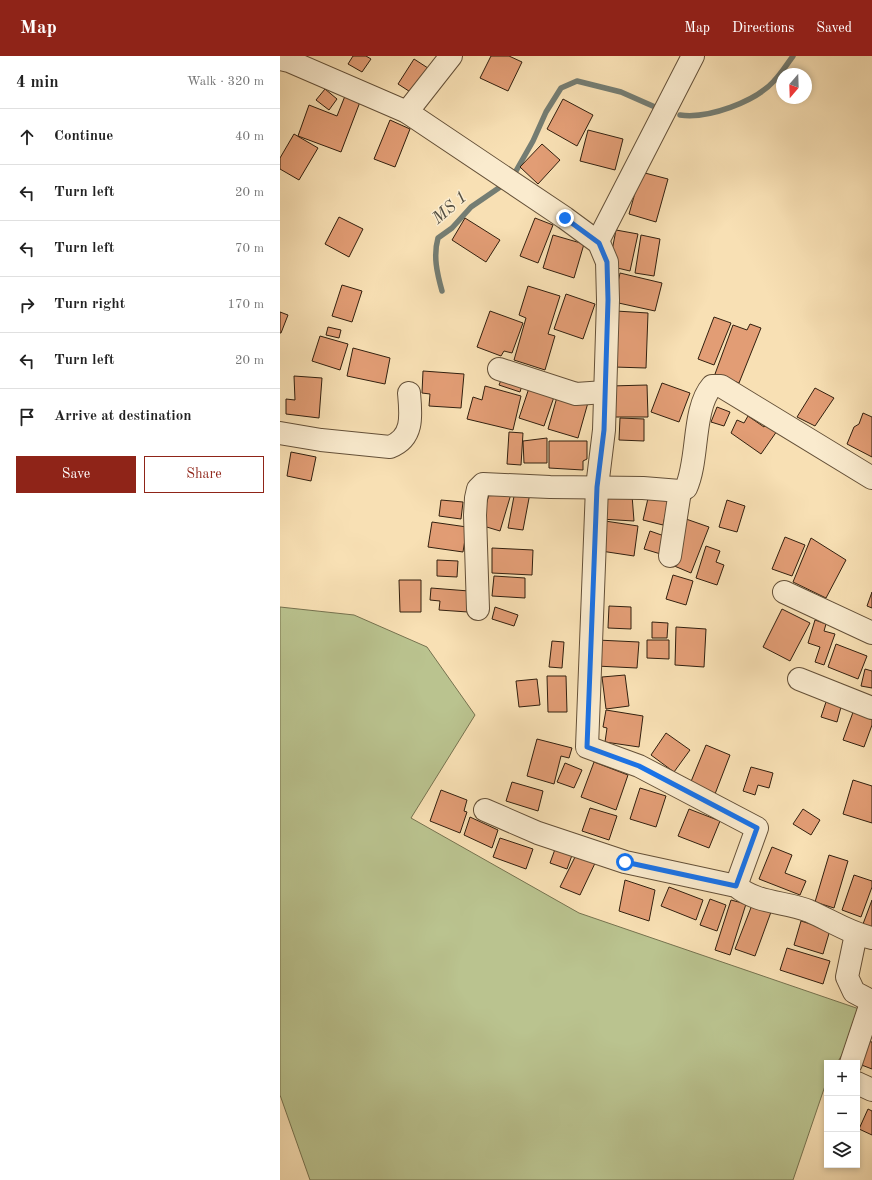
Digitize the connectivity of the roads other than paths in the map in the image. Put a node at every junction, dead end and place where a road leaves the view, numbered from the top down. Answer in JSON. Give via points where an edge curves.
{"nodes":[{"id":1,"x":451,"y":56,"type":"edge"},
{"id":2,"x":693,"y":56,"type":"edge"},
{"id":3,"x":280,"y":59,"type":"edge"},
{"id":4,"x":407,"y":112,"type":"junction"},
{"id":5,"x":599,"y":243,"type":"junction"},
{"id":6,"x":499,"y":369,"type":"dead end"},
{"id":7,"x":605,"y":392,"type":"junction"},
{"id":8,"x":409,"y":393,"type":"dead end"},
{"id":9,"x":280,"y":433,"type":"edge"},
{"id":10,"x":872,"y":478,"type":"edge"},
{"id":11,"x":597,"y":487,"type":"junction"},
{"id":12,"x":680,"y":491,"type":"junction"},
{"id":13,"x":670,"y":556,"type":"dead end"},
{"id":14,"x":784,"y":592,"type":"dead end"},
{"id":15,"x":478,"y":609,"type":"dead end"},
{"id":16,"x":872,"y":633,"type":"edge"},
{"id":17,"x":799,"y":679,"type":"dead end"},
{"id":18,"x":872,"y":708,"type":"edge"},
{"id":19,"x":485,"y":810,"type":"dead end"},
{"id":20,"x":736,"y":886,"type":"junction"},
{"id":21,"x":864,"y":936,"type":"edge"},
{"id":22,"x":871,"y":1000,"type":"edge"},
{"id":23,"x":852,"y":1060,"type":"edge"},
{"id":24,"x":860,"y":1084,"type":"edge"},
{"id":25,"x":872,"y":1090,"type":"edge"}],
"edges":[{"from":1,"to":4,"type":"street"},
{"from":2,"to":5,"type":"street"},
{"from":3,"to":4,"type":"street"},
{"from":4,"to":5,"type":"street"},
{"from":5,"to":7,"type":"street","via":[[607,262]]},
{"from":6,"to":7,"type":"street","via":[[576,394]]},
{"from":7,"to":11,"type":"street","via":[[604,430]]},
{"from":8,"to":9,"type":"street","via":[[407,435],[399,444],[390,447]]},
{"from":10,"to":12,"type":"street","via":[[721,386],[712,386],[708,391],[698,424],[690,479],[686,488]]},
{"from":11,"to":12,"type":"street"},
{"from":11,"to":15,"type":"street","via":[[483,484],[478,489],[475,515]]},
{"from":11,"to":20,"type":"street","via":[[587,747],[639,766],[757,828]]},
{"from":12,"to":13,"type":"street"},
{"from":14,"to":16,"type":"street"},
{"from":17,"to":18,"type":"street"},
{"from":19,"to":20,"type":"street","via":[[538,833],[625,862]]},
{"from":20,"to":21,"type":"street","via":[[747,895],[808,911]]},
{"from":21,"to":22,"type":"street","via":[[847,977],[854,992]]},
{"from":22,"to":23,"type":"street"},
{"from":24,"to":25,"type":"street"}]}
